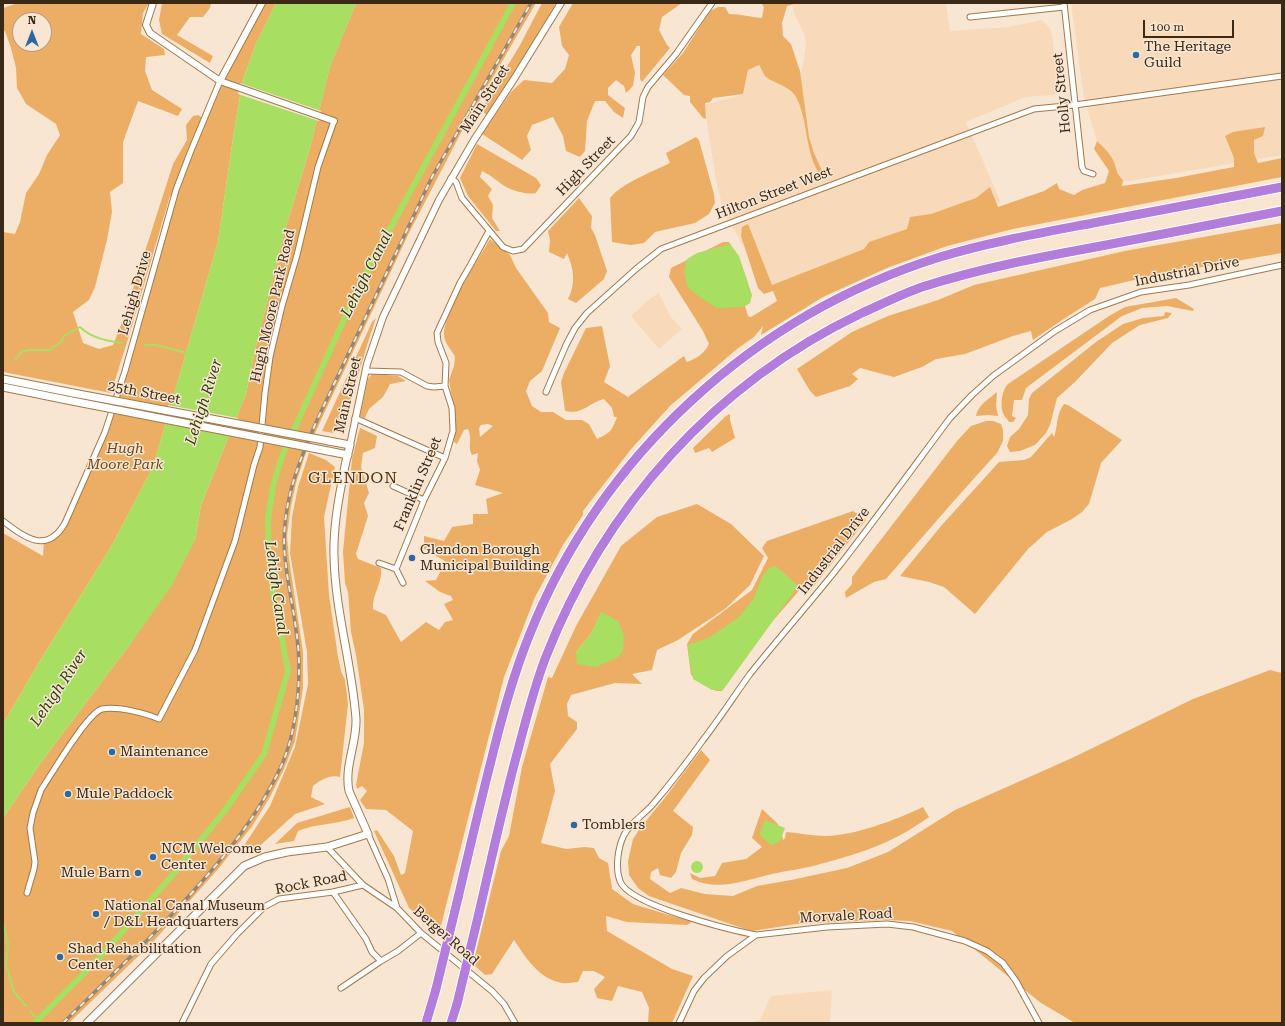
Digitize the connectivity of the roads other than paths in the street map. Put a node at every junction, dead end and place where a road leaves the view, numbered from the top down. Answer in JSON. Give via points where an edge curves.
{"nodes":[{"id":1,"x":153,"y":3,"type":"edge"},
{"id":2,"x":262,"y":3,"type":"edge"},
{"id":3,"x":561,"y":3,"type":"edge"},
{"id":4,"x":712,"y":3,"type":"edge"},
{"id":5,"x":1064,"y":5,"type":"edge"},
{"id":6,"x":970,"y":16,"type":"dead end"},
{"id":7,"x":1282,"y":76,"type":"edge"},
{"id":8,"x":220,"y":81,"type":"junction"},
{"id":9,"x":1075,"y":105,"type":"junction"},
{"id":10,"x":334,"y":121,"type":"joint"},
{"id":11,"x":1093,"y":174,"type":"dead end"},
{"id":12,"x":452,"y":178,"type":"junction"},
{"id":13,"x":1282,"y":187,"type":"edge"},
{"id":14,"x":1282,"y":211,"type":"edge"},
{"id":15,"x":489,"y":231,"type":"junction"},
{"id":16,"x":1282,"y":265,"type":"edge"},
{"id":17,"x":366,"y":371,"type":"junction"},
{"id":18,"x":3,"y":380,"type":"edge"},
{"id":19,"x":445,"y":386,"type":"junction"},
{"id":20,"x":6,"y":388,"type":"edge"},
{"id":21,"x":546,"y":392,"type":"dead end"},
{"id":22,"x":355,"y":418,"type":"junction"},
{"id":23,"x":350,"y":445,"type":"junction"},
{"id":24,"x":348,"y":455,"type":"junction"},
{"id":25,"x":445,"y":458,"type":"junction"},
{"id":26,"x":393,"y":486,"type":"dead end"},
{"id":27,"x":424,"y":500,"type":"junction"},
{"id":28,"x":3,"y":521,"type":"edge"},
{"id":29,"x":379,"y":563,"type":"dead end"},
{"id":30,"x":396,"y":569,"type":"junction"},
{"id":31,"x":403,"y":584,"type":"dead end"},
{"id":32,"x":368,"y":834,"type":"junction"},
{"id":33,"x":327,"y":847,"type":"junction"},
{"id":34,"x":363,"y":885,"type":"junction"},
{"id":35,"x":333,"y":892,"type":"junction"},
{"id":36,"x":27,"y":893,"type":"dead end"},
{"id":37,"x":397,"y":908,"type":"junction"},
{"id":38,"x":421,"y":933,"type":"junction"},
{"id":39,"x":756,"y":935,"type":"junction"},
{"id":40,"x":381,"y":961,"type":"junction"},
{"id":41,"x":341,"y":988,"type":"dead end"},
{"id":42,"x":87,"y":1023,"type":"edge"},
{"id":43,"x":182,"y":1023,"type":"edge"},
{"id":44,"x":426,"y":1023,"type":"edge"},
{"id":45,"x":451,"y":1023,"type":"edge"},
{"id":46,"x":514,"y":1023,"type":"edge"},
{"id":47,"x":678,"y":1023,"type":"edge"},
{"id":48,"x":1039,"y":1023,"type":"edge"}],
"edges":[{"from":1,"to":8,"type":"street","via":[[146,25],[150,33]]},
{"from":2,"to":8,"type":"street","name":"Lehigh Drive"},
{"from":3,"to":12,"type":"street","name":"Main Street"},
{"from":4,"to":15,"type":"street","name":"High Street","via":[[676,54],[648,87],[643,96],[638,122],[631,136],[523,249],[508,250]]},
{"from":5,"to":6,"type":"street"},
{"from":5,"to":9,"type":"street","name":"Holly Street"},
{"from":7,"to":9,"type":"street","name":"Hilton Street West"},
{"from":8,"to":10,"type":"street"},
{"from":8,"to":28,"type":"street","name":"Lehigh Drive","via":[[176,190],[125,372],[105,432],[65,523],[55,536],[41,541],[28,538]]},
{"from":9,"to":11,"type":"street","name":"Holly Street","via":[[1082,167]]},
{"from":9,"to":21,"type":"street","name":"Hilton Street West","via":[[1034,109],[661,249],[587,313],[569,339]]},
{"from":10,"to":36,"type":"street","name":"Hugh Moore Park Road","via":[[318,168],[270,357],[260,447],[235,541],[195,650],[159,719],[145,713],[102,709],[86,722],[41,790],[37,801],[30,828],[35,862]]},
{"from":12,"to":15,"type":"street","name":"High Street","via":[[459,187],[462,198]]},
{"from":12,"to":17,"type":"street","name":"Main Street","via":[[383,317]]},
{"from":13,"to":44,"type":"highway","bridge":true,"via":[[1021,236],[916,265],[872,282],[813,312],[755,348],[704,389],[657,435],[599,506],[547,596],[524,650],[507,700]]},
{"from":14,"to":45,"type":"highway","bridge":true,"via":[[1023,260],[919,288],[852,318],[803,345],[766,370],[682,441],[641,490],[592,561],[571,600],[545,660],[508,789]]},
{"from":15,"to":19,"type":"street","name":"Franklin Street","via":[[436,333],[445,356]]},
{"from":16,"to":39,"type":"street","name":"Industrial Drive","via":[[1189,285],[1141,292],[1090,310],[993,376],[950,418],[835,571],[750,675],[704,739],[653,804],[624,834],[619,851],[618,870],[624,889],[667,910]]},
{"from":17,"to":19,"type":"street","via":[[401,372],[427,386]]},
{"from":17,"to":22,"type":"street","name":"Main Street"},
{"from":18,"to":23,"type":"main road","name":"25th Street","bridge":true},
{"from":19,"to":25,"type":"street","name":"Franklin Street","via":[[452,408],[453,431]]},
{"from":20,"to":24,"type":"main road","name":"25th Street","bridge":true},
{"from":22,"to":23,"type":"street","name":"Main Street"},
{"from":22,"to":25,"type":"street"},
{"from":23,"to":24,"type":"main road","name":"Main Street"},
{"from":24,"to":32,"type":"main road","name":"Main Street","via":[[336,513],[334,556],[356,720],[348,783]]},
{"from":25,"to":27,"type":"street","name":"Franklin Street"},
{"from":26,"to":27,"type":"street"},
{"from":27,"to":30,"type":"street","name":"Franklin Street"},
{"from":29,"to":30,"type":"street"},
{"from":30,"to":31,"type":"street"},
{"from":32,"to":33,"type":"main road"},
{"from":32,"to":37,"type":"street","name":"Berger Road","via":[[388,879]]},
{"from":33,"to":34,"type":"street"},
{"from":33,"to":42,"type":"main road","via":[[265,857],[244,866]]},
{"from":34,"to":35,"type":"street","name":"Rock Road"},
{"from":34,"to":37,"type":"street"},
{"from":35,"to":40,"type":"street","via":[[366,939],[372,952]]},
{"from":35,"to":43,"type":"street","name":"Rock Road","via":[[279,899],[264,907],[211,964]]},
{"from":37,"to":38,"type":"street","name":"Berger Road"},
{"from":38,"to":40,"type":"street","via":[[398,952]]},
{"from":38,"to":46,"type":"street","name":"Berger Road","via":[[492,991],[504,1004]]},
{"from":39,"to":47,"type":"street","name":"Morvale Road","via":[[727,956],[704,978],[694,991]]},
{"from":39,"to":48,"type":"street","name":"Morvale Road","via":[[827,927],[887,924],[914,927],[965,941],[1003,963]]},
{"from":40,"to":41,"type":"street"}]}
